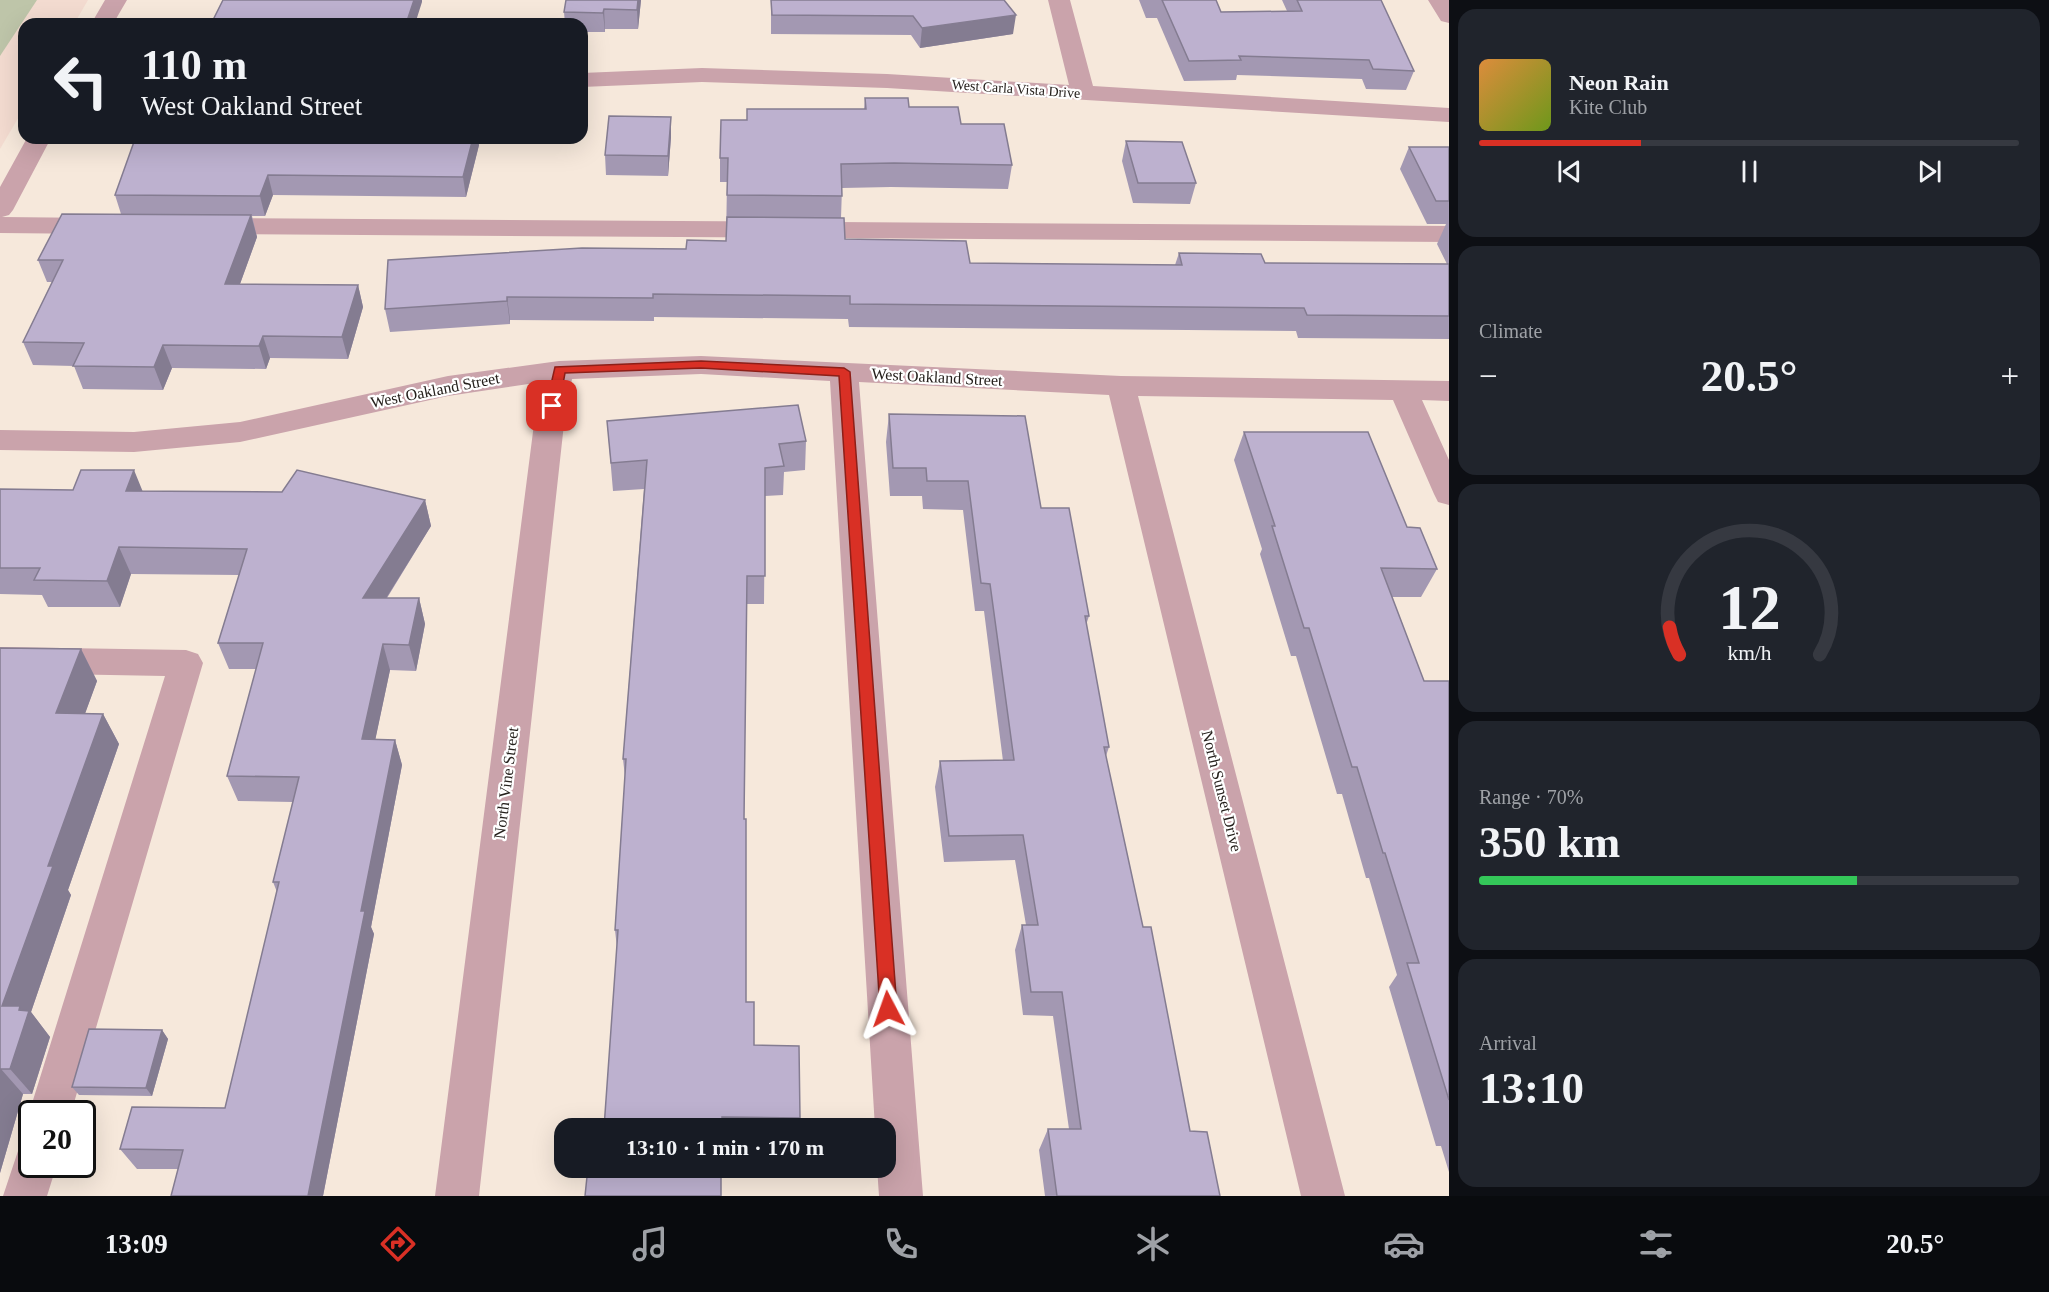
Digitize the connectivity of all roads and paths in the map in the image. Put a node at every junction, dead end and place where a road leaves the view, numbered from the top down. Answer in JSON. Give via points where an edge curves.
{"nodes":[{"id":1,"x":116,"y":0,"type":"edge"},
{"id":2,"x":1059,"y":0,"type":"edge"},
{"id":3,"x":1439,"y":0,"type":"edge"},
{"id":4,"x":1449,"y":16,"type":"edge"},
{"id":5,"x":106,"y":18,"type":"edge"},
{"id":6,"x":588,"y":80,"type":"edge"},
{"id":7,"x":1083,"y":93,"type":"junction"},
{"id":8,"x":1449,"y":116,"type":"edge"},
{"id":9,"x":36,"y":144,"type":"edge"},
{"id":10,"x":0,"y":210,"type":"edge"},
{"id":11,"x":0,"y":225,"type":"edge"},
{"id":12,"x":118,"y":226,"type":"edge"},
{"id":13,"x":190,"y":226,"type":"edge"},
{"id":14,"x":1449,"y":234,"type":"edge"},
{"id":15,"x":559,"y":370,"type":"junction"},
{"id":16,"x":844,"y":372,"type":"junction"},
{"id":17,"x":1121,"y":386,"type":"junction"},
{"id":18,"x":1404,"y":392,"type":"junction"},
{"id":19,"x":1449,"y":392,"type":"edge"},
{"id":20,"x":0,"y":440,"type":"edge"},
{"id":21,"x":1449,"y":494,"type":"edge"},
{"id":22,"x":0,"y":660,"type":"edge"},
{"id":23,"x":54,"y":1100,"type":"edge"},
{"id":24,"x":31,"y":1178,"type":"edge"},
{"id":25,"x":25,"y":1196,"type":"edge"},
{"id":26,"x":457,"y":1196,"type":"edge"},
{"id":27,"x":901,"y":1196,"type":"edge"},
{"id":28,"x":1323,"y":1196,"type":"edge"}],
"edges":[{"from":1,"to":5,"type":"street"},
{"from":2,"to":7,"type":"street"},
{"from":3,"to":4,"type":"street"},
{"from":6,"to":7,"type":"street","name":"West Carla Vista Drive","via":[[702,75]]},
{"from":7,"to":8,"type":"street","name":"West Carla Vista Drive"},
{"from":9,"to":10,"type":"street"},
{"from":11,"to":12,"type":"street"},
{"from":13,"to":14,"type":"street"},
{"from":15,"to":16,"type":"street","name":"West Oakland Street","via":[[701,365]]},
{"from":15,"to":20,"type":"street","name":"West Oakland Street","via":[[434,388],[240,432],[134,442]]},
{"from":15,"to":26,"type":"street","name":"North Vine Street"},
{"from":16,"to":17,"type":"street","name":"West Oakland Street"},
{"from":16,"to":27,"type":"street"},
{"from":17,"to":18,"type":"street","name":"West Oakland Street"},
{"from":17,"to":28,"type":"street","name":"North Sunset Drive"},
{"from":18,"to":19,"type":"street","name":"West Oakland Street"},
{"from":18,"to":21,"type":"street"},
{"from":22,"to":23,"type":"street","via":[[186,663]]},
{"from":24,"to":25,"type":"street"}]}
